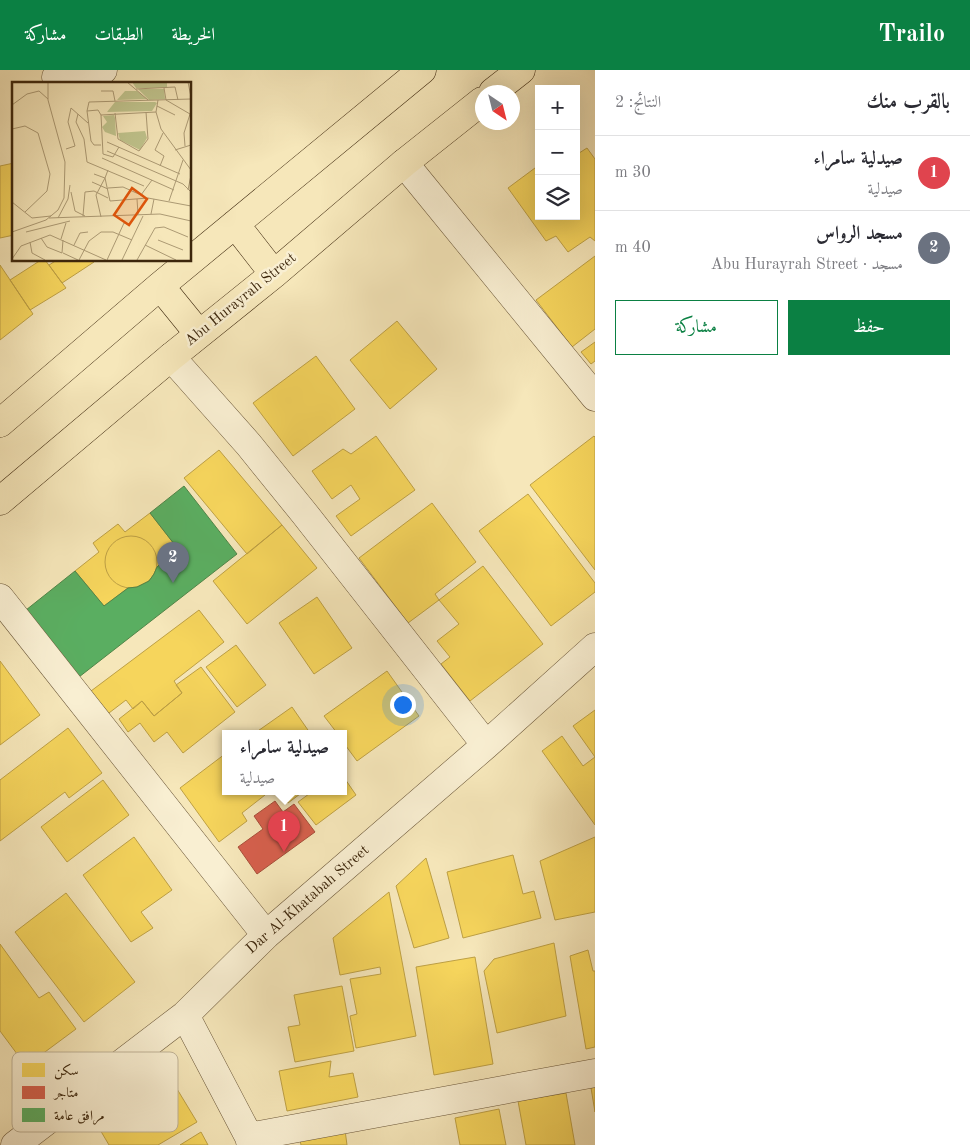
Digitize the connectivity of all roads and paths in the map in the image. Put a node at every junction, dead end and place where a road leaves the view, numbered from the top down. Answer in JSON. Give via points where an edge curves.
{"nodes":[{"id":1,"x":103,"y":70,"type":"edge"},
{"id":2,"x":422,"y":70,"type":"edge"},
{"id":3,"x":521,"y":70,"type":"edge"},
{"id":4,"x":56,"y":77,"type":"dead end"},
{"id":5,"x":502,"y":85,"type":"edge"},
{"id":6,"x":475,"y":107,"type":"edge"},
{"id":7,"x":404,"y":163,"type":"junction"},
{"id":8,"x":235,"y":224,"type":"junction"},
{"id":9,"x":191,"y":260,"type":"edge"},
{"id":10,"x":190,"y":261,"type":"edge"},
{"id":11,"x":274,"y":274,"type":"junction"},
{"id":12,"x":160,"y":286,"type":"junction"},
{"id":13,"x":199,"y":334,"type":"junction"},
{"id":14,"x":171,"y":357,"type":"junction"},
{"id":15,"x":595,"y":397,"type":"edge"},
{"id":16,"x":0,"y":422,"type":"edge"},
{"id":17,"x":0,"y":501,"type":"edge"},
{"id":18,"x":0,"y":598,"type":"edge"},
{"id":19,"x":595,"y":647,"type":"edge"},
{"id":20,"x":486,"y":745,"type":"junction"},
{"id":21,"x":266,"y":935,"type":"junction"},
{"id":22,"x":185,"y":1015,"type":"junction"},
{"id":23,"x":137,"y":1052,"type":"edge"},
{"id":24,"x":595,"y":1073,"type":"edge"},
{"id":25,"x":32,"y":1132,"type":"edge"},
{"id":26,"x":250,"y":1141,"type":"edge"},
{"id":27,"x":15,"y":1145,"type":"edge"}],
"edges":[{"from":1,"to":4,"type":"street"},
{"from":2,"to":8,"type":"highway"},
{"from":3,"to":5,"type":"highway"},
{"from":6,"to":7,"type":"highway","name":"Abu Hurayrah Street"},
{"from":7,"to":11,"type":"highway","name":"Abu Hurayrah Street"},
{"from":7,"to":15,"type":"street"},
{"from":8,"to":9,"type":"highway"},
{"from":8,"to":11,"type":"highway"},
{"from":10,"to":12,"type":"highway"},
{"from":11,"to":13,"type":"highway","name":"Abu Hurayrah Street"},
{"from":12,"to":13,"type":"highway"},
{"from":12,"to":16,"type":"highway"},
{"from":13,"to":14,"type":"highway","name":"Abu Hurayrah Street"},
{"from":14,"to":17,"type":"highway","name":"Abu Hurayrah Street"},
{"from":14,"to":20,"type":"street","via":[[304,512]]},
{"from":18,"to":21,"type":"street"},
{"from":19,"to":20,"type":"street","name":"Dar Al-Khatabah Street"},
{"from":20,"to":21,"type":"street","name":"Dar Al-Khatabah Street"},
{"from":21,"to":22,"type":"street","name":"Dar Al-Khatabah Street"},
{"from":22,"to":23,"type":"street","name":"Dar Al-Khatabah Street"},
{"from":22,"to":26,"type":"street"},
{"from":24,"to":26,"type":"street"},
{"from":25,"to":27,"type":"street","name":"Dar Al-Khatabah Street"}]}
